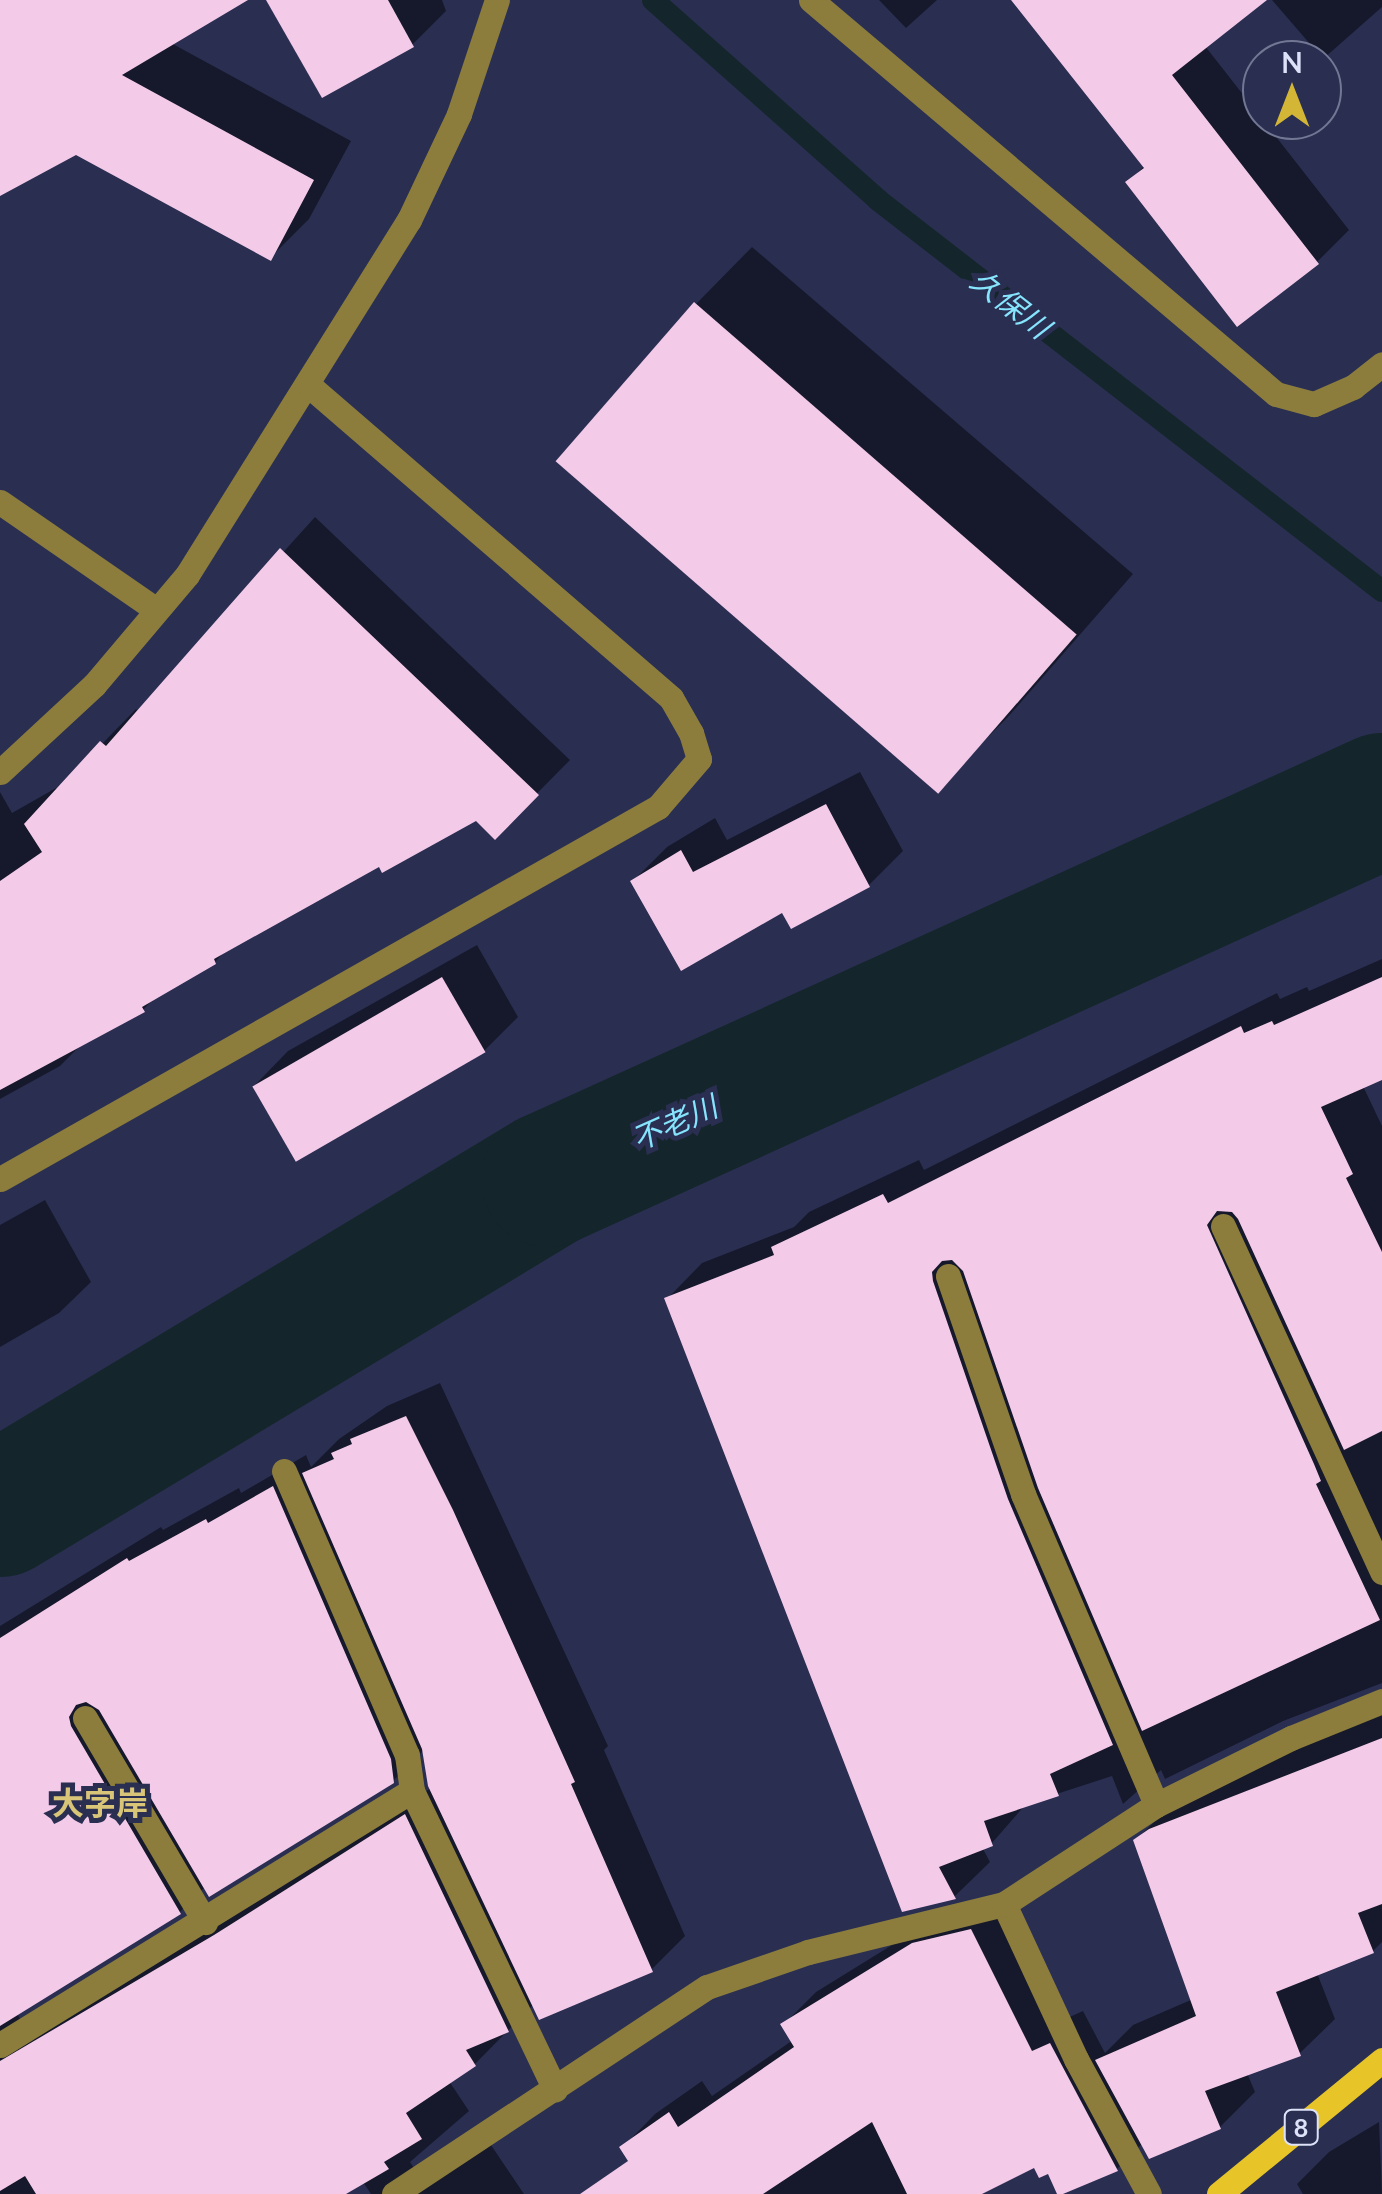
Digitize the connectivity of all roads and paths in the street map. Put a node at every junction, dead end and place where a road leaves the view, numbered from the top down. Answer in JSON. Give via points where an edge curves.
{"nodes":[{"id":1,"x":497,"y":0,"type":"edge"},
{"id":2,"x":811,"y":0,"type":"edge"},
{"id":3,"x":1382,"y":364,"type":"edge"},
{"id":4,"x":309,"y":385,"type":"junction"},
{"id":5,"x":0,"y":502,"type":"edge"},
{"id":6,"x":155,"y":609,"type":"junction"},
{"id":7,"x":0,"y":772,"type":"edge"},
{"id":8,"x":0,"y":1179,"type":"edge"},
{"id":9,"x":1223,"y":1226,"type":"dead end"},
{"id":10,"x":948,"y":1276,"type":"dead end"},
{"id":11,"x":284,"y":1472,"type":"dead end"},
{"id":12,"x":1382,"y":1572,"type":"edge"},
{"id":13,"x":1382,"y":1701,"type":"edge"},
{"id":14,"x":85,"y":1718,"type":"dead end"},
{"id":15,"x":412,"y":1791,"type":"junction"},
{"id":16,"x":1156,"y":1805,"type":"junction"},
{"id":17,"x":1004,"y":1904,"type":"junction"},
{"id":18,"x":205,"y":1922,"type":"junction"},
{"id":19,"x":0,"y":2045,"type":"edge"},
{"id":20,"x":1380,"y":2068,"type":"edge"},
{"id":21,"x":555,"y":2090,"type":"junction"},
{"id":22,"x":394,"y":2194,"type":"edge"},
{"id":23,"x":1150,"y":2194,"type":"edge"},
{"id":24,"x":1219,"y":2194,"type":"edge"}],
"edges":[{"from":1,"to":4,"type":"street","via":[[459,114],[409,220]]},
{"from":2,"to":3,"type":"street","via":[[1276,394],[1314,404],[1353,388]]},
{"from":4,"to":6,"type":"street","via":[[187,574]]},
{"from":4,"to":8,"type":"street","via":[[671,698],[699,759],[658,808]]},
{"from":5,"to":6,"type":"street"},
{"from":6,"to":7,"type":"street","via":[[94,685]]},
{"from":9,"to":12,"type":"street"},
{"from":10,"to":16,"type":"street","via":[[1022,1494]]},
{"from":11,"to":15,"type":"street","via":[[407,1755]]},
{"from":13,"to":16,"type":"street"},
{"from":14,"to":18,"type":"street"},
{"from":15,"to":18,"type":"street"},
{"from":15,"to":21,"type":"street"},
{"from":16,"to":17,"type":"street"},
{"from":17,"to":21,"type":"street","via":[[808,1952],[707,1987]]},
{"from":17,"to":23,"type":"street","via":[[1076,2059]]},
{"from":18,"to":19,"type":"street"},
{"from":20,"to":24,"type":"main road","number":"8"},
{"from":21,"to":22,"type":"street"}]}
